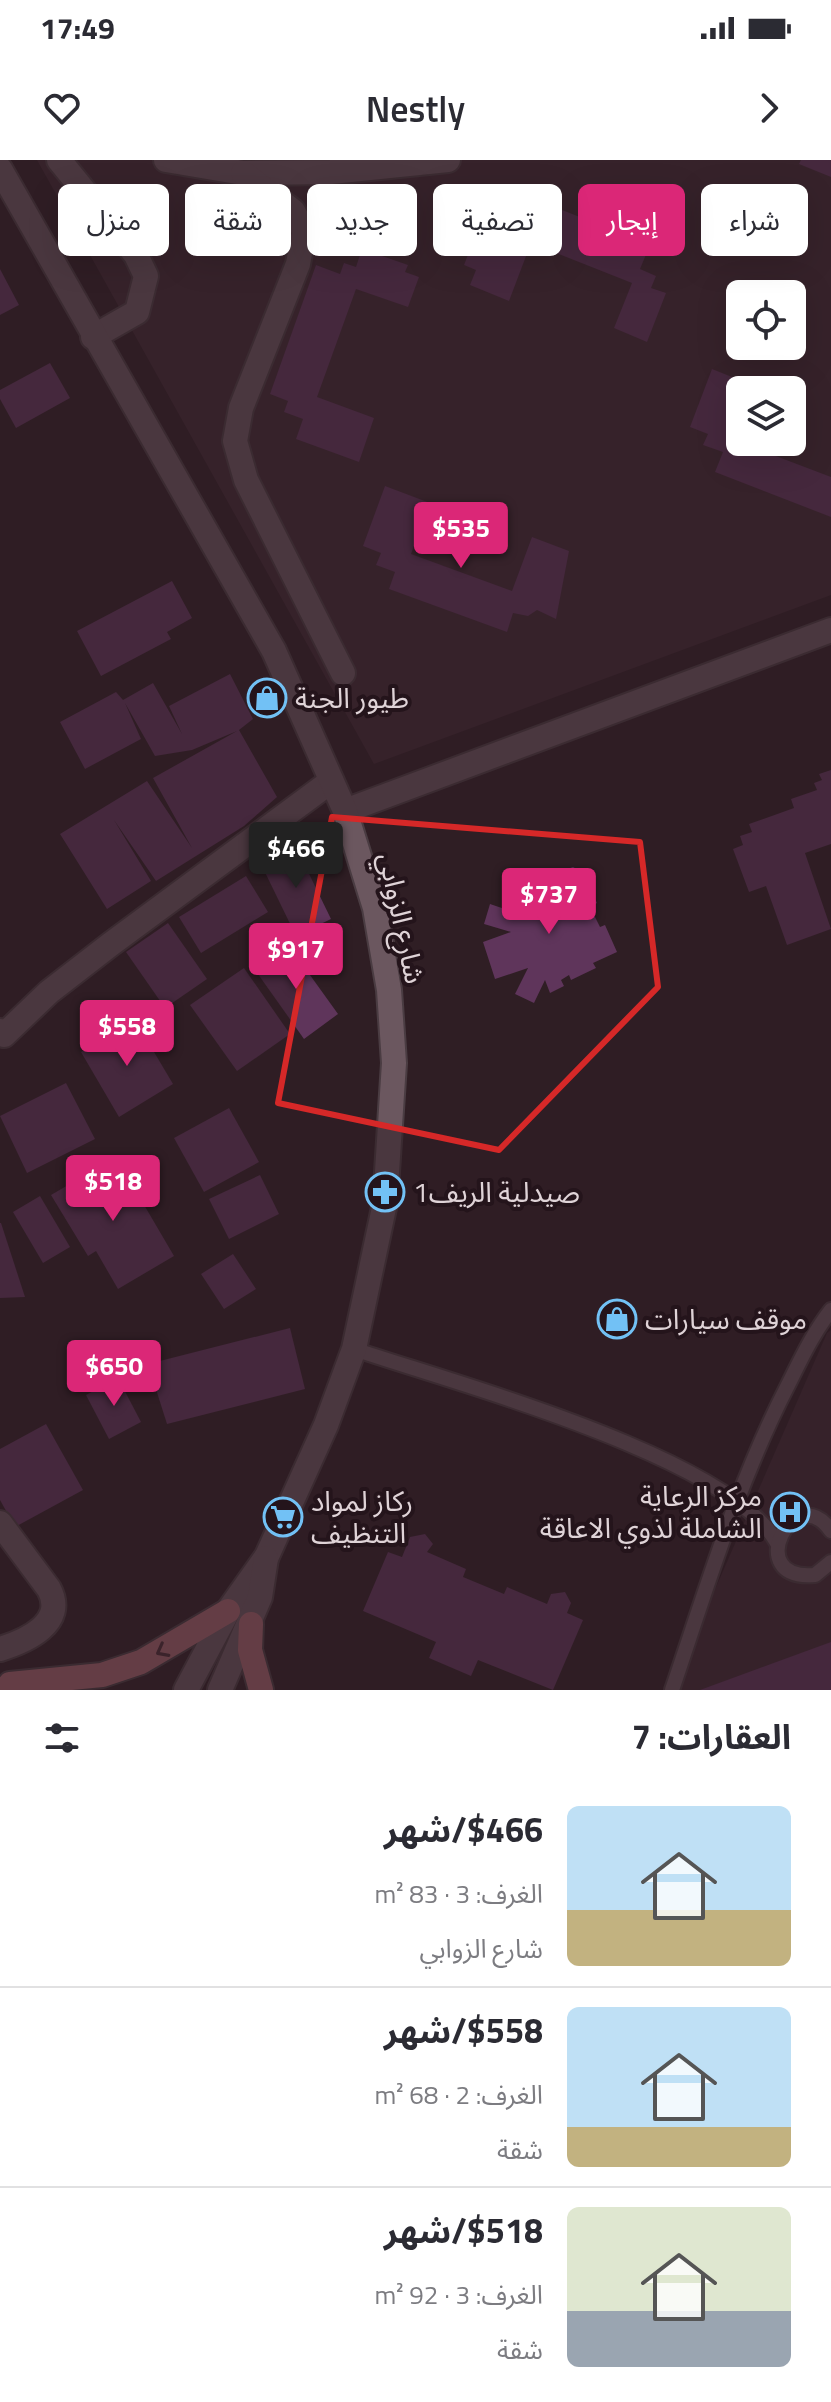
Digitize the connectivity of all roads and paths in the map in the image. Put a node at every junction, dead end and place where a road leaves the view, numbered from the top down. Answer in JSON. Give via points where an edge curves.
{"nodes":[{"id":1,"x":59,"y":160,"type":"edge"},
{"id":2,"x":166,"y":160,"type":"edge"},
{"id":3,"x":448,"y":160,"type":"edge"},
{"id":4,"x":0,"y":169,"type":"edge"},
{"id":5,"x":243,"y":173,"type":"junction"},
{"id":6,"x":93,"y":337,"type":"junction"},
{"id":7,"x":831,"y":630,"type":"edge"},
{"id":8,"x":343,"y":673,"type":"dead end"},
{"id":9,"x":330,"y":782,"type":"junction"},
{"id":10,"x":345,"y":811,"type":"junction"},
{"id":11,"x":1,"y":1036,"type":"edge"},
{"id":12,"x":831,"y":1310,"type":"edge"},
{"id":13,"x":354,"y":1349,"type":"junction"},
{"id":14,"x":742,"y":1505,"type":"junction"},
{"id":15,"x":802,"y":1518,"type":"junction"},
{"id":16,"x":0,"y":1523,"type":"edge"},
{"id":17,"x":831,"y":1531,"type":"edge"},
{"id":18,"x":777,"y":1543,"type":"junction"},
{"id":19,"x":267,"y":1556,"type":"junction"},
{"id":20,"x":831,"y":1562,"type":"edge"},
{"id":21,"x":228,"y":1611,"type":"junction"},
{"id":22,"x":251,"y":1624,"type":"junction"},
{"id":23,"x":0,"y":1649,"type":"edge"},
{"id":24,"x":13,"y":1685,"type":"edge"},
{"id":25,"x":186,"y":1690,"type":"edge"},
{"id":26,"x":220,"y":1690,"type":"edge"},
{"id":27,"x":261,"y":1690,"type":"edge"},
{"id":28,"x":672,"y":1690,"type":"edge"}],
"edges":[{"from":1,"to":6,"type":"street","via":[[136,255],[146,276],[137,312]]},
{"from":2,"to":5,"type":"street"},
{"from":3,"to":5,"type":"street","via":[[331,172]]},
{"from":4,"to":6,"type":"street","name":"شارع الزوابي"},
{"from":5,"to":8,"type":"street","via":[[293,211],[304,231],[298,264],[241,408],[235,441],[246,480]]},
{"from":6,"to":9,"type":"street","name":"شارع الزوابي","via":[[274,651]]},
{"from":7,"to":10,"type":"street"},
{"from":9,"to":10,"type":"street","name":"شارع الزوابي"},
{"from":9,"to":11,"type":"street","via":[[74,973]]},
{"from":10,"to":13,"type":"street","name":"شارع الزوابي","via":[[375,908],[394,1063],[385,1203]]},
{"from":12,"to":14,"type":"lane","via":[[775,1410]]},
{"from":13,"to":14,"type":"lane","via":[[603,1433]]},
{"from":13,"to":19,"type":"street","name":"شارع الزوابي"},
{"from":14,"to":15,"type":"lane","via":[[772,1517]]},
{"from":14,"to":18,"type":"lane","via":[[769,1527]]},
{"from":14,"to":28,"type":"lane"},
{"from":15,"to":17,"type":"lane","via":[[820,1521]]},
{"from":15,"to":18,"type":"lane","via":[[785,1526]]},
{"from":16,"to":23,"type":"street","via":[[54,1602],[50,1620]]},
{"from":18,"to":20,"type":"lane","via":[[781,1561],[795,1573],[815,1575]]},
{"from":19,"to":21,"type":"street"},
{"from":19,"to":22,"type":"street"},
{"from":21,"to":24,"type":"main road","one_way":true,"via":[[141,1662],[102,1675]]},
{"from":21,"to":25,"type":"street"},
{"from":22,"to":26,"type":"street"},
{"from":22,"to":27,"type":"main road","via":[[250,1650]]}]}
